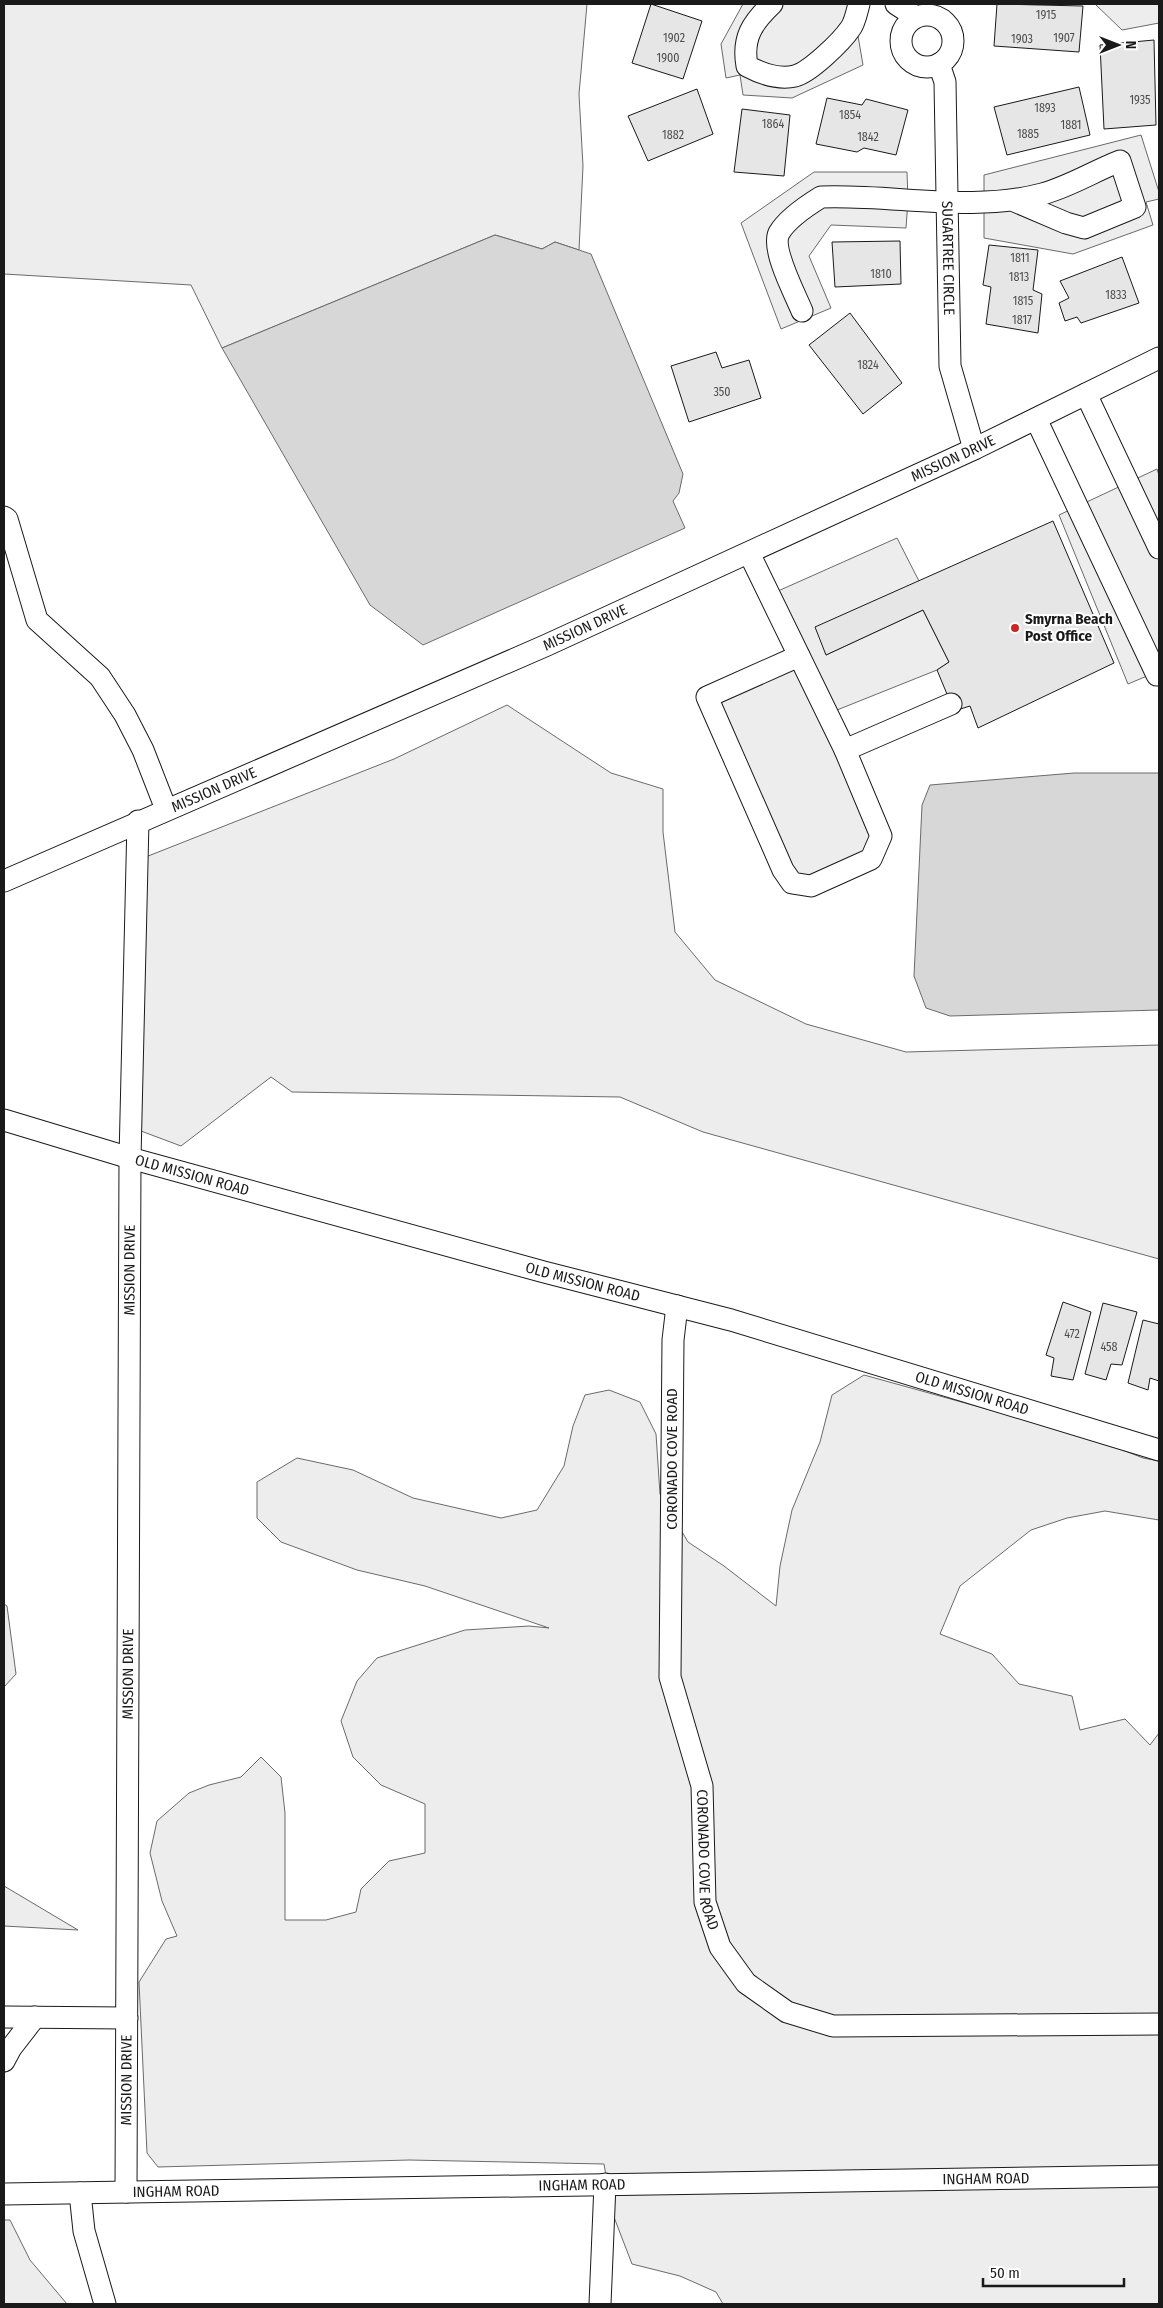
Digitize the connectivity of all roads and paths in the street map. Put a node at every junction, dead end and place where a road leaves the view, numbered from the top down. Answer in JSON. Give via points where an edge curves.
{"nodes":[{"id":1,"x":772,"y":4,"type":"edge"},
{"id":2,"x":859,"y":4,"type":"edge"},
{"id":3,"x":896,"y":4,"type":"edge"},
{"id":4,"x":942,"y":11,"type":"edge"},
{"id":5,"x":916,"y":18,"type":"junction"},
{"id":6,"x":939,"y":64,"type":"junction"},
{"id":7,"x":1012,"y":200,"type":"junction"},
{"id":8,"x":947,"y":202,"type":"junction"},
{"id":9,"x":802,"y":310,"type":"dead end"},
{"id":10,"x":1159,"y":358,"type":"edge"},
{"id":11,"x":1086,"y":394,"type":"junction"},
{"id":12,"x":1036,"y":419,"type":"junction"},
{"id":13,"x":974,"y":449,"type":"junction"},
{"id":14,"x":4,"y":517,"type":"edge"},
{"id":15,"x":1159,"y":548,"type":"edge"},
{"id":16,"x":749,"y":553,"type":"junction"},
{"id":17,"x":799,"y":656,"type":"junction"},
{"id":18,"x":1159,"y":675,"type":"edge"},
{"id":19,"x":951,"y":704,"type":"dead end"},
{"id":20,"x":845,"y":750,"type":"junction"},
{"id":21,"x":166,"y":809,"type":"junction"},
{"id":22,"x":138,"y":821,"type":"junction"},
{"id":23,"x":4,"y":881,"type":"edge"},
{"id":24,"x":4,"y":1120,"type":"edge"},
{"id":25,"x":130,"y":1158,"type":"junction"},
{"id":26,"x":677,"y":1306,"type":"junction"},
{"id":27,"x":1159,"y":1450,"type":"edge"},
{"id":28,"x":4,"y":2017,"type":"edge"},
{"id":29,"x":35,"y":2018,"type":"junction"},
{"id":30,"x":127,"y":2018,"type":"junction"},
{"id":31,"x":1159,"y":2024,"type":"edge"},
{"id":32,"x":4,"y":2061,"type":"edge"},
{"id":33,"x":1159,"y":2176,"type":"edge"},
{"id":34,"x":606,"y":2184,"type":"junction"},
{"id":35,"x":126,"y":2192,"type":"junction"},
{"id":36,"x":80,"y":2193,"type":"junction"},
{"id":37,"x":4,"y":2194,"type":"edge"},
{"id":38,"x":603,"y":2303,"type":"edge"},
{"id":39,"x":106,"y":2304,"type":"edge"}],
"edges":[{"from":1,"to":2,"type":"street","via":[[759,16],[744,51],[747,66],[763,75],[781,77],[796,76],[816,64],[850,29]]},
{"from":3,"to":5,"type":"street"},
{"from":4,"to":5,"type":"street"},
{"from":4,"to":6,"type":"street","via":[[953,40],[949,54]]},
{"from":5,"to":6,"type":"street","via":[[909,22],[902,35],[903,50],[919,65]]},
{"from":6,"to":8,"type":"street","name":"SUGARTREE CIRCLE","via":[[945,82]]},
{"from":7,"to":7,"type":"street","via":[[1044,194],[1120,161],[1135,208],[1084,228],[1066,224]]},
{"from":7,"to":8,"type":"street"},
{"from":8,"to":9,"type":"street","via":[[834,196],[821,197],[804,207],[779,233],[777,249]]},
{"from":8,"to":13,"type":"street","name":"SUGARTREE CIRCLE","via":[[950,366]]},
{"from":10,"to":11,"type":"street","name":"MISSION DRIVE"},
{"from":11,"to":12,"type":"street","name":"MISSION DRIVE"},
{"from":11,"to":15,"type":"street"},
{"from":12,"to":13,"type":"street","name":"MISSION DRIVE"},
{"from":12,"to":18,"type":"street"},
{"from":13,"to":16,"type":"street","name":"MISSION DRIVE"},
{"from":14,"to":21,"type":"street","via":[[38,620],[100,677],[125,714]]},
{"from":16,"to":17,"type":"street"},
{"from":16,"to":21,"type":"street","name":"MISSION DRIVE","via":[[547,645]]},
{"from":17,"to":20,"type":"street"},
{"from":17,"to":20,"type":"street","via":[[707,697],[782,870],[792,882],[811,886],[870,858],[881,836]]},
{"from":19,"to":20,"type":"street"},
{"from":21,"to":22,"type":"street","name":"MISSION DRIVE"},
{"from":22,"to":23,"type":"street","name":"MISSION DRIVE"},
{"from":22,"to":25,"type":"street","name":"MISSION DRIVE"},
{"from":24,"to":25,"type":"street","name":"OLD MISSION ROAD"},
{"from":25,"to":26,"type":"street","name":"OLD MISSION ROAD"},
{"from":25,"to":30,"type":"street","name":"MISSION DRIVE"},
{"from":26,"to":27,"type":"street","name":"OLD MISSION ROAD"},
{"from":26,"to":31,"type":"street","name":"CORONADO COVE ROAD","via":[[673,1340],[670,1676],[702,1786],[706,1902],[720,1947],[746,1983],[787,2012],[833,2026]]},
{"from":28,"to":29,"type":"street"},
{"from":29,"to":30,"type":"street"},
{"from":29,"to":32,"type":"street"},
{"from":30,"to":35,"type":"street","name":"MISSION DRIVE"},
{"from":33,"to":34,"type":"street","name":"INGHAM ROAD"},
{"from":34,"to":35,"type":"street","name":"INGHAM ROAD"},
{"from":34,"to":38,"type":"street"},
{"from":35,"to":36,"type":"street","name":"INGHAM ROAD"},
{"from":36,"to":37,"type":"street","name":"INGHAM ROAD"},
{"from":36,"to":39,"type":"street","via":[[84,2231]]}]}
